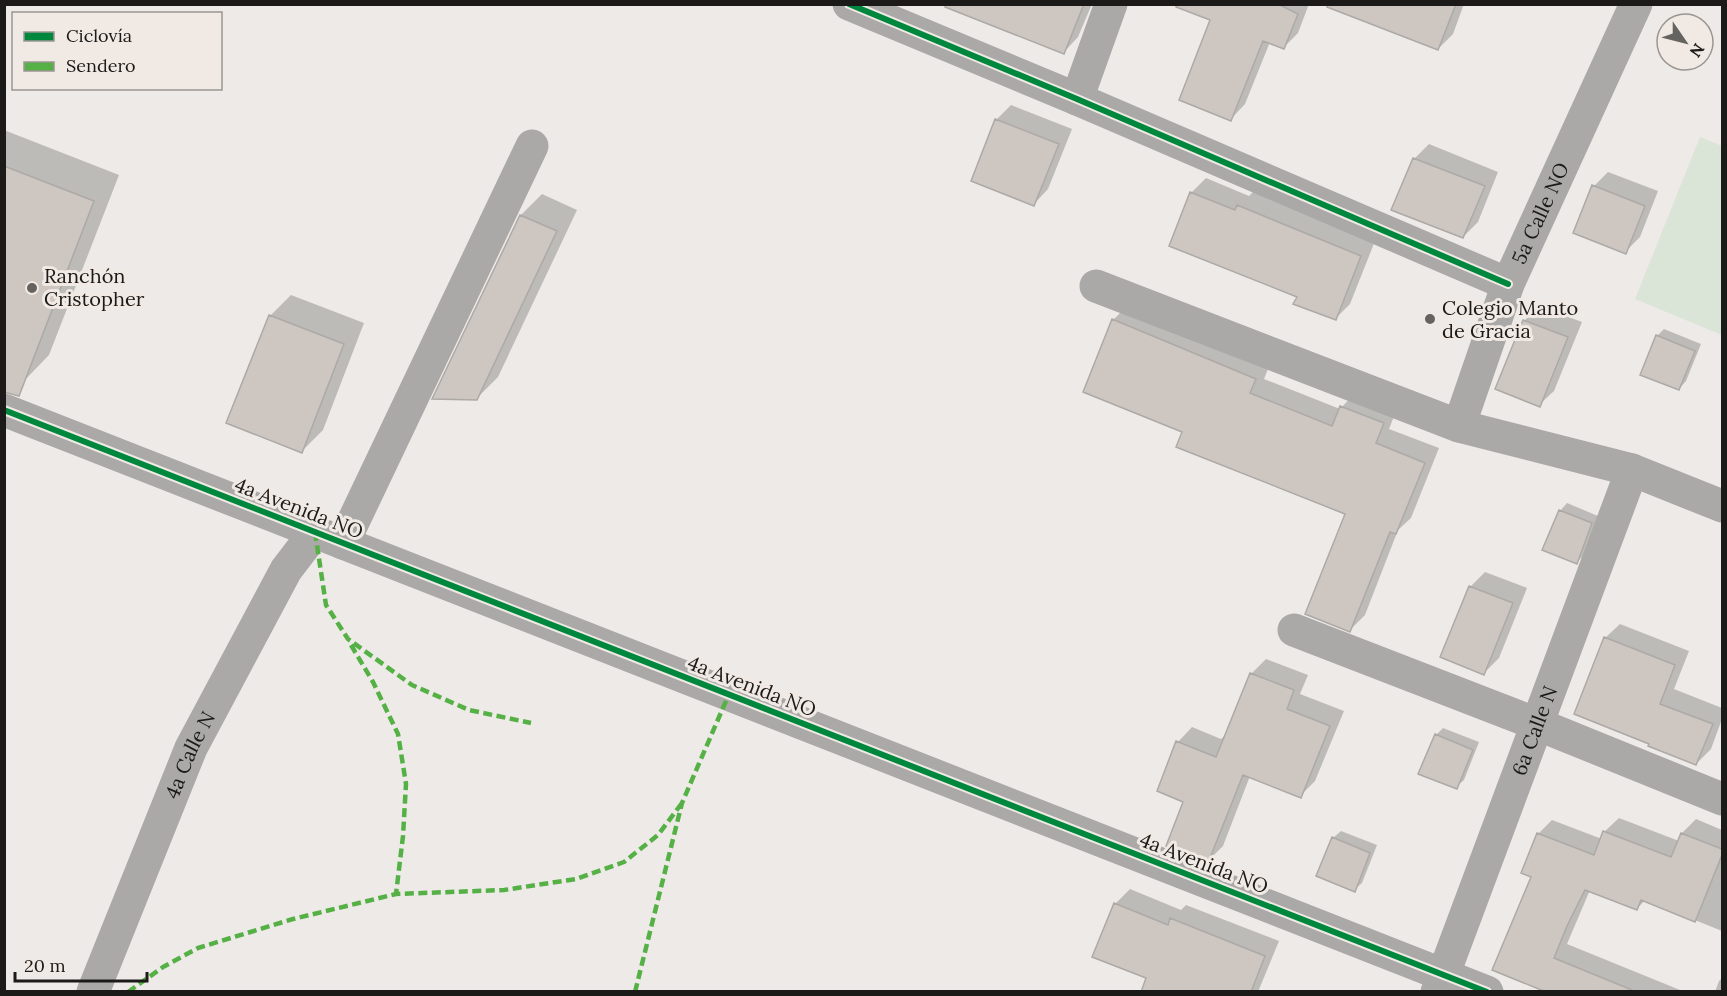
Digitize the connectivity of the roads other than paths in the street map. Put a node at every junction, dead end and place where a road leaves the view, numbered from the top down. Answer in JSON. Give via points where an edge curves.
{"nodes":[{"id":1,"x":849,"y":4,"type":"edge"},
{"id":2,"x":1111,"y":4,"type":"edge"},
{"id":3,"x":1636,"y":5,"type":"edge"},
{"id":4,"x":1077,"y":99,"type":"junction"},
{"id":5,"x":532,"y":146,"type":"dead end"},
{"id":6,"x":1508,"y":285,"type":"junction"},
{"id":7,"x":1096,"y":286,"type":"dead end"},
{"id":8,"x":4,"y":410,"type":"edge"},
{"id":9,"x":1459,"y":426,"type":"junction"},
{"id":10,"x":1632,"y":470,"type":"junction"},
{"id":11,"x":1722,"y":506,"type":"edge"},
{"id":12,"x":329,"y":537,"type":"junction"},
{"id":13,"x":1294,"y":630,"type":"dead end"},
{"id":14,"x":1537,"y":724,"type":"junction"},
{"id":15,"x":1722,"y":800,"type":"edge"},
{"id":16,"x":1441,"y":983,"type":"edge"},
{"id":17,"x":93,"y":992,"type":"edge"},
{"id":18,"x":1487,"y":992,"type":"edge"}],
"edges":[{"from":1,"to":4,"type":"street"},
{"from":2,"to":4,"type":"street"},
{"from":3,"to":6,"type":"street","name":"5a Calle NO"},
{"from":4,"to":6,"type":"street"},
{"from":5,"to":12,"type":"street","name":"4a Calle N"},
{"from":6,"to":9,"type":"street","name":"5a Calle NO"},
{"from":7,"to":9,"type":"street"},
{"from":8,"to":12,"type":"street","name":"4a Avenida NO"},
{"from":9,"to":10,"type":"street"},
{"from":10,"to":11,"type":"street"},
{"from":10,"to":14,"type":"street","name":"6a Calle N"},
{"from":12,"to":16,"type":"street","name":"4a Avenida NO"},
{"from":12,"to":17,"type":"street","name":"4a Calle N","via":[[286,570],[191,748]]},
{"from":13,"to":14,"type":"street"},
{"from":14,"to":15,"type":"street"},
{"from":14,"to":16,"type":"street","name":"6a Calle N"},
{"from":16,"to":18,"type":"street","name":"4a Avenida NO"}]}
